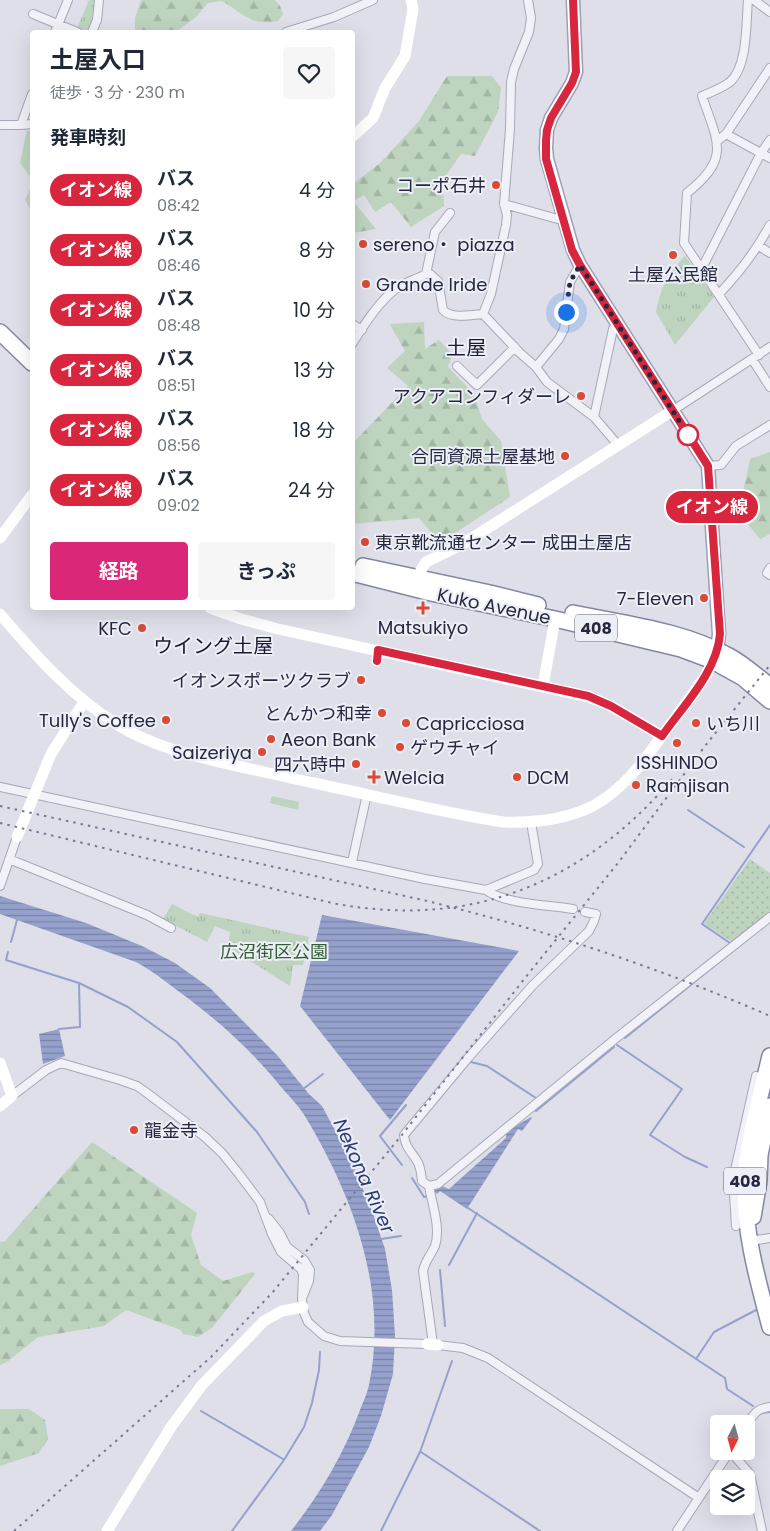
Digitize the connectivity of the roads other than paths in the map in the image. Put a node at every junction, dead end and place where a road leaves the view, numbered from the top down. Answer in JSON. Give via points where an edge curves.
{"nodes":[{"id":1,"x":68,"y":0,"type":"edge"},
{"id":2,"x":99,"y":0,"type":"edge"},
{"id":3,"x":373,"y":0,"type":"edge"},
{"id":4,"x":411,"y":0,"type":"edge"},
{"id":5,"x":528,"y":0,"type":"edge"},
{"id":6,"x":573,"y":0,"type":"edge"},
{"id":7,"x":748,"y":0,"type":"edge"},
{"id":8,"x":754,"y":0,"type":"edge"},
{"id":9,"x":770,"y":12,"type":"edge"},
{"id":10,"x":33,"y":14,"type":"dead end"},
{"id":11,"x":56,"y":28,"type":"edge"},
{"id":12,"x":93,"y":30,"type":"edge"},
{"id":13,"x":292,"y":30,"type":"edge"},
{"id":14,"x":770,"y":68,"type":"edge"},
{"id":15,"x":30,"y":100,"type":"edge"},
{"id":16,"x":30,"y":124,"type":"edge"},
{"id":17,"x":0,"y":125,"type":"edge"},
{"id":18,"x":21,"y":125,"type":"junction"},
{"id":19,"x":355,"y":134,"type":"edge"},
{"id":20,"x":726,"y":134,"type":"junction"},
{"id":21,"x":770,"y":140,"type":"edge"},
{"id":22,"x":717,"y":141,"type":"junction"},
{"id":23,"x":761,"y":153,"type":"junction"},
{"id":24,"x":770,"y":158,"type":"edge"},
{"id":25,"x":504,"y":204,"type":"junction"},
{"id":26,"x":450,"y":213,"type":"dead end"},
{"id":27,"x":564,"y":222,"type":"junction"},
{"id":28,"x":770,"y":225,"type":"edge"},
{"id":29,"x":759,"y":246,"type":"junction"},
{"id":30,"x":770,"y":253,"type":"edge"},
{"id":31,"x":580,"y":265,"type":"junction"},
{"id":32,"x":702,"y":268,"type":"junction"},
{"id":33,"x":426,"y":274,"type":"junction"},
{"id":34,"x":719,"y":294,"type":"junction"},
{"id":35,"x":484,"y":314,"type":"junction"},
{"id":36,"x":0,"y":320,"type":"edge"},
{"id":37,"x":617,"y":322,"type":"junction"},
{"id":38,"x":355,"y":326,"type":"edge"},
{"id":39,"x":362,"y":330,"type":"junction"},
{"id":40,"x":0,"y":332,"type":"edge"},
{"id":41,"x":355,"y":340,"type":"edge"},
{"id":42,"x":30,"y":346,"type":"edge"},
{"id":43,"x":770,"y":347,"type":"edge"},
{"id":44,"x":515,"y":348,"type":"junction"},
{"id":45,"x":755,"y":357,"type":"junction"},
{"id":46,"x":30,"y":361,"type":"edge"},
{"id":47,"x":457,"y":366,"type":"dead end"},
{"id":48,"x":536,"y":367,"type":"junction"},
{"id":49,"x":770,"y":388,"type":"edge"},
{"id":50,"x":672,"y":411,"type":"junction"},
{"id":51,"x":594,"y":417,"type":"junction"},
{"id":52,"x":770,"y":425,"type":"edge"},
{"id":53,"x":618,"y":445,"type":"junction"},
{"id":54,"x":708,"y":466,"type":"junction"},
{"id":55,"x":30,"y":498,"type":"edge"},
{"id":56,"x":0,"y":538,"type":"edge"},
{"id":57,"x":355,"y":565,"type":"edge"},
{"id":58,"x":770,"y":568,"type":"edge"},
{"id":59,"x":355,"y":573,"type":"edge"},
{"id":60,"x":770,"y":575,"type":"edge"},
{"id":61,"x":417,"y":583,"type":"junction"},
{"id":62,"x":216,"y":610,"type":"edge"},
{"id":63,"x":0,"y":614,"type":"edge"},
{"id":64,"x":555,"y":619,"type":"junction"},
{"id":65,"x":715,"y":655,"type":"junction"},
{"id":66,"x":543,"y":686,"type":"junction"},
{"id":67,"x":770,"y":686,"type":"edge"},
{"id":68,"x":770,"y":701,"type":"edge"},
{"id":69,"x":84,"y":702,"type":"junction"},
{"id":70,"x":662,"y":736,"type":"junction"},
{"id":71,"x":0,"y":787,"type":"edge"},
{"id":72,"x":367,"y":794,"type":"junction"},
{"id":73,"x":33,"y":795,"type":"junction"},
{"id":74,"x":531,"y":822,"type":"junction"},
{"id":75,"x":17,"y":837,"type":"joint"},
{"id":76,"x":352,"y":862,"type":"junction"},
{"id":77,"x":8,"y":863,"type":"junction"},
{"id":78,"x":0,"y":886,"type":"edge"},
{"id":79,"x":486,"y":890,"type":"junction"},
{"id":80,"x":573,"y":909,"type":"dead end"},
{"id":81,"x":585,"y":912,"type":"dead end"},
{"id":82,"x":770,"y":917,"type":"edge"},
{"id":83,"x":172,"y":928,"type":"dead end"},
{"id":84,"x":0,"y":1063,"type":"edge"},
{"id":85,"x":766,"y":1067,"type":"edge"},
{"id":86,"x":12,"y":1096,"type":"junction"},
{"id":87,"x":0,"y":1106,"type":"edge"},
{"id":88,"x":770,"y":1106,"type":"edge"},
{"id":89,"x":430,"y":1192,"type":"junction"},
{"id":90,"x":736,"y":1226,"type":"dead end"},
{"id":91,"x":770,"y":1238,"type":"edge"},
{"id":92,"x":750,"y":1240,"type":"junction"},
{"id":93,"x":302,"y":1304,"type":"junction"},
{"id":94,"x":768,"y":1309,"type":"edge"},
{"id":95,"x":770,"y":1328,"type":"edge"},
{"id":96,"x":433,"y":1344,"type":"junction"},
{"id":97,"x":770,"y":1407,"type":"edge"},
{"id":98,"x":753,"y":1415,"type":"edge"},
{"id":99,"x":724,"y":1460,"type":"edge"},
{"id":100,"x":738,"y":1460,"type":"edge"},
{"id":101,"x":699,"y":1498,"type":"junction"},
{"id":102,"x":107,"y":1531,"type":"edge"},
{"id":103,"x":677,"y":1531,"type":"edge"},
{"id":104,"x":762,"y":1531,"type":"edge"}],
"edges":[{"from":1,"to":11,"type":"street"},
{"from":2,"to":12,"type":"street"},
{"from":3,"to":13,"type":"street"},
{"from":4,"to":19,"type":"street","via":[[413,9],[405,56],[385,88],[373,118]]},
{"from":5,"to":25,"type":"street","via":[[529,32],[511,82]]},
{"from":6,"to":27,"type":"main road","via":[[576,72],[551,118],[546,140],[546,159]]},
{"from":7,"to":22,"type":"street","via":[[744,48],[736,73],[731,81],[702,96]]},
{"from":8,"to":9,"type":"street"},
{"from":10,"to":11,"type":"street"},
{"from":14,"to":20,"type":"street"},
{"from":15,"to":18,"type":"street"},
{"from":16,"to":18,"type":"street"},
{"from":17,"to":18,"type":"street"},
{"from":20,"to":22,"type":"street"},
{"from":20,"to":23,"type":"street"},
{"from":21,"to":23,"type":"street"},
{"from":22,"to":32,"type":"street","via":[[714,165],[704,180],[687,193],[686,201],[684,243]]},
{"from":23,"to":24,"type":"street"},
{"from":23,"to":32,"type":"street"},
{"from":25,"to":27,"type":"street"},
{"from":25,"to":35,"type":"street","via":[[506,225]]},
{"from":26,"to":33,"type":"street","via":[[435,232]]},
{"from":27,"to":31,"type":"main road"},
{"from":28,"to":29,"type":"street"},
{"from":29,"to":30,"type":"street"},
{"from":29,"to":34,"type":"street"},
{"from":31,"to":37,"type":"main road"},
{"from":31,"to":48,"type":"street","via":[[570,282],[564,329]]},
{"from":32,"to":34,"type":"street"},
{"from":33,"to":35,"type":"street","via":[[438,282],[446,314]]},
{"from":33,"to":39,"type":"street","via":[[393,292]]},
{"from":34,"to":45,"type":"street"},
{"from":35,"to":44,"type":"street"},
{"from":36,"to":42,"type":"highway"},
{"from":37,"to":50,"type":"main road"},
{"from":37,"to":51,"type":"street"},
{"from":38,"to":39,"type":"street"},
{"from":39,"to":41,"type":"street"},
{"from":40,"to":46,"type":"highway"},
{"from":43,"to":45,"type":"street"},
{"from":44,"to":47,"type":"street","via":[[477,384]]},
{"from":44,"to":48,"type":"street"},
{"from":45,"to":49,"type":"street"},
{"from":45,"to":50,"type":"street"},
{"from":48,"to":51,"type":"street","via":[[547,382]]},
{"from":50,"to":53,"type":"street"},
{"from":50,"to":54,"type":"main road"},
{"from":51,"to":53,"type":"street"},
{"from":52,"to":54,"type":"street","via":[[736,446],[721,465]]},
{"from":53,"to":61,"type":"street","via":[[461,545],[426,562]]},
{"from":54,"to":65,"type":"main road","via":[[720,634]]},
{"from":55,"to":56,"type":"street"},
{"from":57,"to":61,"type":"highway","name":"Kuko Avenue","number":"408"},
{"from":58,"to":60,"type":"street","via":[[767,573]]},
{"from":59,"to":61,"type":"highway","name":"Kuko Avenue","number":"408"},
{"from":61,"to":64,"type":"highway","name":"Kuko Avenue","number":"408"},
{"from":61,"to":65,"type":"highway","name":"Kuko Avenue","number":"408","via":[[659,631]]},
{"from":62,"to":66,"type":"street","via":[[278,629]]},
{"from":63,"to":69,"type":"street","via":[[33,653]]},
{"from":64,"to":65,"type":"highway","name":"Kuko Avenue","number":"408"},
{"from":64,"to":66,"type":"street"},
{"from":65,"to":67,"type":"highway","name":"Kuko Avenue","number":"408","via":[[739,661]]},
{"from":65,"to":68,"type":"highway","name":"Kuko Avenue","number":"408"},
{"from":65,"to":70,"type":"street","via":[[707,674]]},
{"from":66,"to":70,"type":"street","via":[[588,696],[627,714]]},
{"from":69,"to":72,"type":"street","via":[[134,734],[179,752]]},
{"from":69,"to":73,"type":"street","via":[[51,754]]},
{"from":70,"to":74,"type":"street","via":[[630,776],[593,806],[574,814]]},
{"from":71,"to":73,"type":"street"},
{"from":72,"to":74,"type":"street","via":[[483,819]]},
{"from":72,"to":76,"type":"street"},
{"from":73,"to":75,"type":"street"},
{"from":73,"to":76,"type":"street"},
{"from":74,"to":79,"type":"street","via":[[538,864],[534,870]]},
{"from":75,"to":77,"type":"street"},
{"from":76,"to":79,"type":"street"},
{"from":77,"to":78,"type":"street"},
{"from":77,"to":83,"type":"street","via":[[147,914]]},
{"from":79,"to":80,"type":"street","via":[[512,900]]},
{"from":81,"to":89,"type":"street","via":[[596,914],[589,930],[533,985],[406,1132],[405,1144],[418,1163],[422,1181]]},
{"from":82,"to":89,"type":"street","via":[[615,1039]]},
{"from":84,"to":86,"type":"street"},
{"from":85,"to":90,"type":"street","via":[[733,1179]]},
{"from":85,"to":92,"type":"highway","number":"408","via":[[745,1182]]},
{"from":86,"to":87,"type":"street"},
{"from":86,"to":93,"type":"street","via":[[52,1066],[61,1063],[137,1086],[222,1153],[260,1202],[282,1252],[301,1269]]},
{"from":88,"to":92,"type":"highway","via":[[760,1155]]},
{"from":89,"to":96,"type":"street","via":[[436,1244],[423,1272]]},
{"from":91,"to":92,"type":"street"},
{"from":92,"to":94,"type":"highway","number":"408","via":[[757,1278]]},
{"from":93,"to":96,"type":"street","via":[[308,1322],[332,1340]]},
{"from":93,"to":102,"type":"street","via":[[264,1321],[202,1385],[171,1427]]},
{"from":94,"to":95,"type":"highway","number":"408"},
{"from":96,"to":101,"type":"street","via":[[463,1348],[488,1358]]},
{"from":97,"to":98,"type":"street","via":[[760,1408]]},
{"from":99,"to":101,"type":"street"},
{"from":100,"to":104,"type":"street","via":[[750,1474]]},
{"from":101,"to":103,"type":"street"}]}
